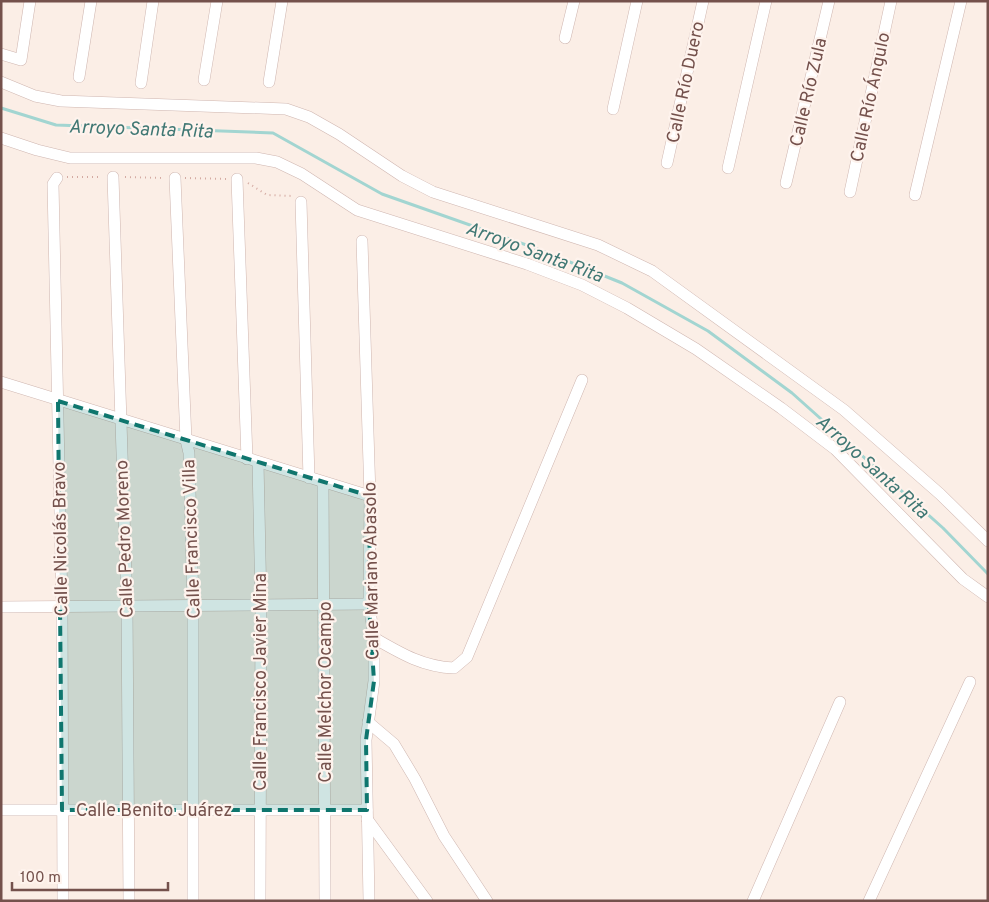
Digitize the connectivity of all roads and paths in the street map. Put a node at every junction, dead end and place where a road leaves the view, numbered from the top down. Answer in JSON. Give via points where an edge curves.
{"nodes":[{"id":1,"x":30,"y":1,"type":"edge"},
{"id":2,"x":91,"y":1,"type":"edge"},
{"id":3,"x":153,"y":1,"type":"edge"},
{"id":4,"x":217,"y":1,"type":"edge"},
{"id":5,"x":282,"y":1,"type":"edge"},
{"id":6,"x":574,"y":1,"type":"edge"},
{"id":7,"x":637,"y":1,"type":"edge"},
{"id":8,"x":703,"y":1,"type":"edge"},
{"id":9,"x":766,"y":1,"type":"edge"},
{"id":10,"x":830,"y":1,"type":"edge"},
{"id":11,"x":891,"y":1,"type":"edge"},
{"id":12,"x":961,"y":1,"type":"edge"},
{"id":13,"x":565,"y":38,"type":"dead end"},
{"id":14,"x":1,"y":54,"type":"edge"},
{"id":15,"x":79,"y":77,"type":"dead end"},
{"id":16,"x":204,"y":80,"type":"dead end"},
{"id":17,"x":1,"y":82,"type":"edge"},
{"id":18,"x":141,"y":82,"type":"dead end"},
{"id":19,"x":269,"y":82,"type":"dead end"},
{"id":20,"x":612,"y":109,"type":"dead end"},
{"id":21,"x":1,"y":138,"type":"edge"},
{"id":22,"x":667,"y":164,"type":"dead end"},
{"id":23,"x":728,"y":168,"type":"dead end"},
{"id":24,"x":113,"y":177,"type":"dead end"},
{"id":25,"x":57,"y":178,"type":"dead end"},
{"id":26,"x":175,"y":178,"type":"dead end"},
{"id":27,"x":237,"y":179,"type":"dead end"},
{"id":28,"x":786,"y":184,"type":"dead end"},
{"id":29,"x":850,"y":192,"type":"dead end"},
{"id":30,"x":914,"y":195,"type":"dead end"},
{"id":31,"x":301,"y":202,"type":"dead end"},
{"id":32,"x":362,"y":240,"type":"dead end"},
{"id":33,"x":582,"y":380,"type":"dead end"},
{"id":34,"x":1,"y":382,"type":"edge"},
{"id":35,"x":58,"y":401,"type":"junction"},
{"id":36,"x":120,"y":420,"type":"junction"},
{"id":37,"x":186,"y":440,"type":"junction"},
{"id":38,"x":252,"y":461,"type":"junction"},
{"id":39,"x":309,"y":478,"type":"junction"},
{"id":40,"x":323,"y":482,"type":"junction"},
{"id":41,"x":370,"y":496,"type":"junction"},
{"id":42,"x":988,"y":541,"type":"edge"},
{"id":43,"x":988,"y":596,"type":"edge"},
{"id":44,"x":325,"y":604,"type":"junction"},
{"id":45,"x":369,"y":604,"type":"junction"},
{"id":46,"x":260,"y":605,"type":"junction"},
{"id":47,"x":127,"y":606,"type":"junction"},
{"id":48,"x":193,"y":606,"type":"junction"},
{"id":49,"x":1,"y":607,"type":"edge"},
{"id":50,"x":62,"y":607,"type":"junction"},
{"id":51,"x":374,"y":638,"type":"junction"},
{"id":52,"x":970,"y":682,"type":"dead end"},
{"id":53,"x":840,"y":702,"type":"dead end"},
{"id":54,"x":368,"y":722,"type":"junction"},
{"id":55,"x":1,"y":810,"type":"edge"},
{"id":56,"x":62,"y":810,"type":"junction"},
{"id":57,"x":129,"y":810,"type":"junction"},
{"id":58,"x":193,"y":810,"type":"junction"},
{"id":59,"x":260,"y":810,"type":"junction"},
{"id":60,"x":325,"y":810,"type":"junction"},
{"id":61,"x":367,"y":814,"type":"junction"},
{"id":62,"x":63,"y":901,"type":"edge"},
{"id":63,"x":129,"y":901,"type":"edge"},
{"id":64,"x":194,"y":901,"type":"edge"},
{"id":65,"x":260,"y":901,"type":"edge"},
{"id":66,"x":325,"y":901,"type":"edge"},
{"id":67,"x":368,"y":901,"type":"edge"},
{"id":68,"x":428,"y":901,"type":"edge"},
{"id":69,"x":487,"y":901,"type":"edge"},
{"id":70,"x":753,"y":901,"type":"edge"},
{"id":71,"x":869,"y":901,"type":"edge"}],
"edges":[{"from":1,"to":14,"type":"street","via":[[21,60]]},
{"from":2,"to":15,"type":"street"},
{"from":3,"to":18,"type":"street"},
{"from":4,"to":16,"type":"street"},
{"from":5,"to":19,"type":"street"},
{"from":6,"to":13,"type":"street"},
{"from":7,"to":20,"type":"street"},
{"from":8,"to":22,"type":"street","name":"Calle Río Duero"},
{"from":9,"to":23,"type":"street"},
{"from":10,"to":28,"type":"street","name":"Calle Río Zula"},
{"from":11,"to":29,"type":"street","name":"Calle Río Ángulo"},
{"from":12,"to":30,"type":"street"},
{"from":17,"to":42,"type":"street","via":[[35,96],[61,101],[286,110],[309,117],[402,176],[434,192],[598,245],[652,271],[844,410]]},
{"from":21,"to":43,"type":"street","via":[[70,158],[256,158],[277,162],[302,174],[357,210],[474,246],[582,285],[696,349],[835,449],[963,579]]},
{"from":24,"to":36,"type":"street","name":"Calle Pedro Moreno"},
{"from":25,"to":35,"type":"street","name":"Calle Nicolás Bravo","via":[[53,184]]},
{"from":26,"to":37,"type":"street","name":"Calle Francisco Villa"},
{"from":27,"to":38,"type":"street","name":"Calle Francisco Javier Mina"},
{"from":31,"to":39,"type":"street"},
{"from":32,"to":41,"type":"street","name":"Calle Mariano Abasolo"},
{"from":33,"to":51,"type":"street","via":[[467,657],[454,668],[437,668],[404,656]]},
{"from":34,"to":35,"type":"street"},
{"from":35,"to":36,"type":"street"},
{"from":35,"to":50,"type":"street","name":"Calle Nicolás Bravo"},
{"from":36,"to":37,"type":"street"},
{"from":36,"to":47,"type":"street","name":"Calle Pedro Moreno"},
{"from":37,"to":38,"type":"street"},
{"from":37,"to":48,"type":"street","name":"Calle Francisco Villa"},
{"from":38,"to":39,"type":"street"},
{"from":38,"to":46,"type":"street","name":"Calle Francisco Javier Mina"},
{"from":39,"to":40,"type":"street"},
{"from":40,"to":41,"type":"street"},
{"from":40,"to":44,"type":"street","name":"Calle Melchor Ocampo"},
{"from":41,"to":45,"type":"street","name":"Calle Mariano Abasolo"},
{"from":44,"to":45,"type":"street"},
{"from":44,"to":46,"type":"street"},
{"from":44,"to":60,"type":"street","name":"Calle Melchor Ocampo"},
{"from":45,"to":51,"type":"street","name":"Calle Mariano Abasolo"},
{"from":46,"to":48,"type":"street"},
{"from":46,"to":59,"type":"street","name":"Calle Francisco Javier Mina"},
{"from":47,"to":48,"type":"street"},
{"from":47,"to":50,"type":"street"},
{"from":47,"to":57,"type":"street","name":"Calle Pedro Moreno"},
{"from":48,"to":58,"type":"street","name":"Calle Francisco Villa"},
{"from":49,"to":50,"type":"street"},
{"from":50,"to":56,"type":"street","name":"Calle Nicolás Bravo"},
{"from":51,"to":54,"type":"street","name":"Calle Mariano Abasolo","via":[[374,681]]},
{"from":52,"to":71,"type":"street"},
{"from":53,"to":70,"type":"street"},
{"from":54,"to":61,"type":"street","name":"Calle Mariano Abasolo"},
{"from":54,"to":69,"type":"street","via":[[394,744],[444,836]]},
{"from":55,"to":56,"type":"street","name":"Calle Benito Juárez"},
{"from":56,"to":57,"type":"street","name":"Calle Benito Juárez"},
{"from":56,"to":62,"type":"street","name":"Calle Nicolás Bravo"},
{"from":57,"to":58,"type":"street","name":"Calle Benito Juárez"},
{"from":57,"to":63,"type":"street","name":"Calle Pedro Moreno"},
{"from":58,"to":59,"type":"street","name":"Calle Benito Juárez"},
{"from":58,"to":64,"type":"street","name":"Calle Francisco Villa"},
{"from":59,"to":60,"type":"street","name":"Calle Benito Juárez"},
{"from":59,"to":65,"type":"street","name":"Calle Francisco Javier Mina"},
{"from":60,"to":61,"type":"street","name":"Calle Benito Juárez"},
{"from":60,"to":66,"type":"street","name":"Calle Melchor Ocampo"},
{"from":61,"to":67,"type":"street","name":"Calle Mariano Abasolo"},
{"from":61,"to":68,"type":"street"}]}
